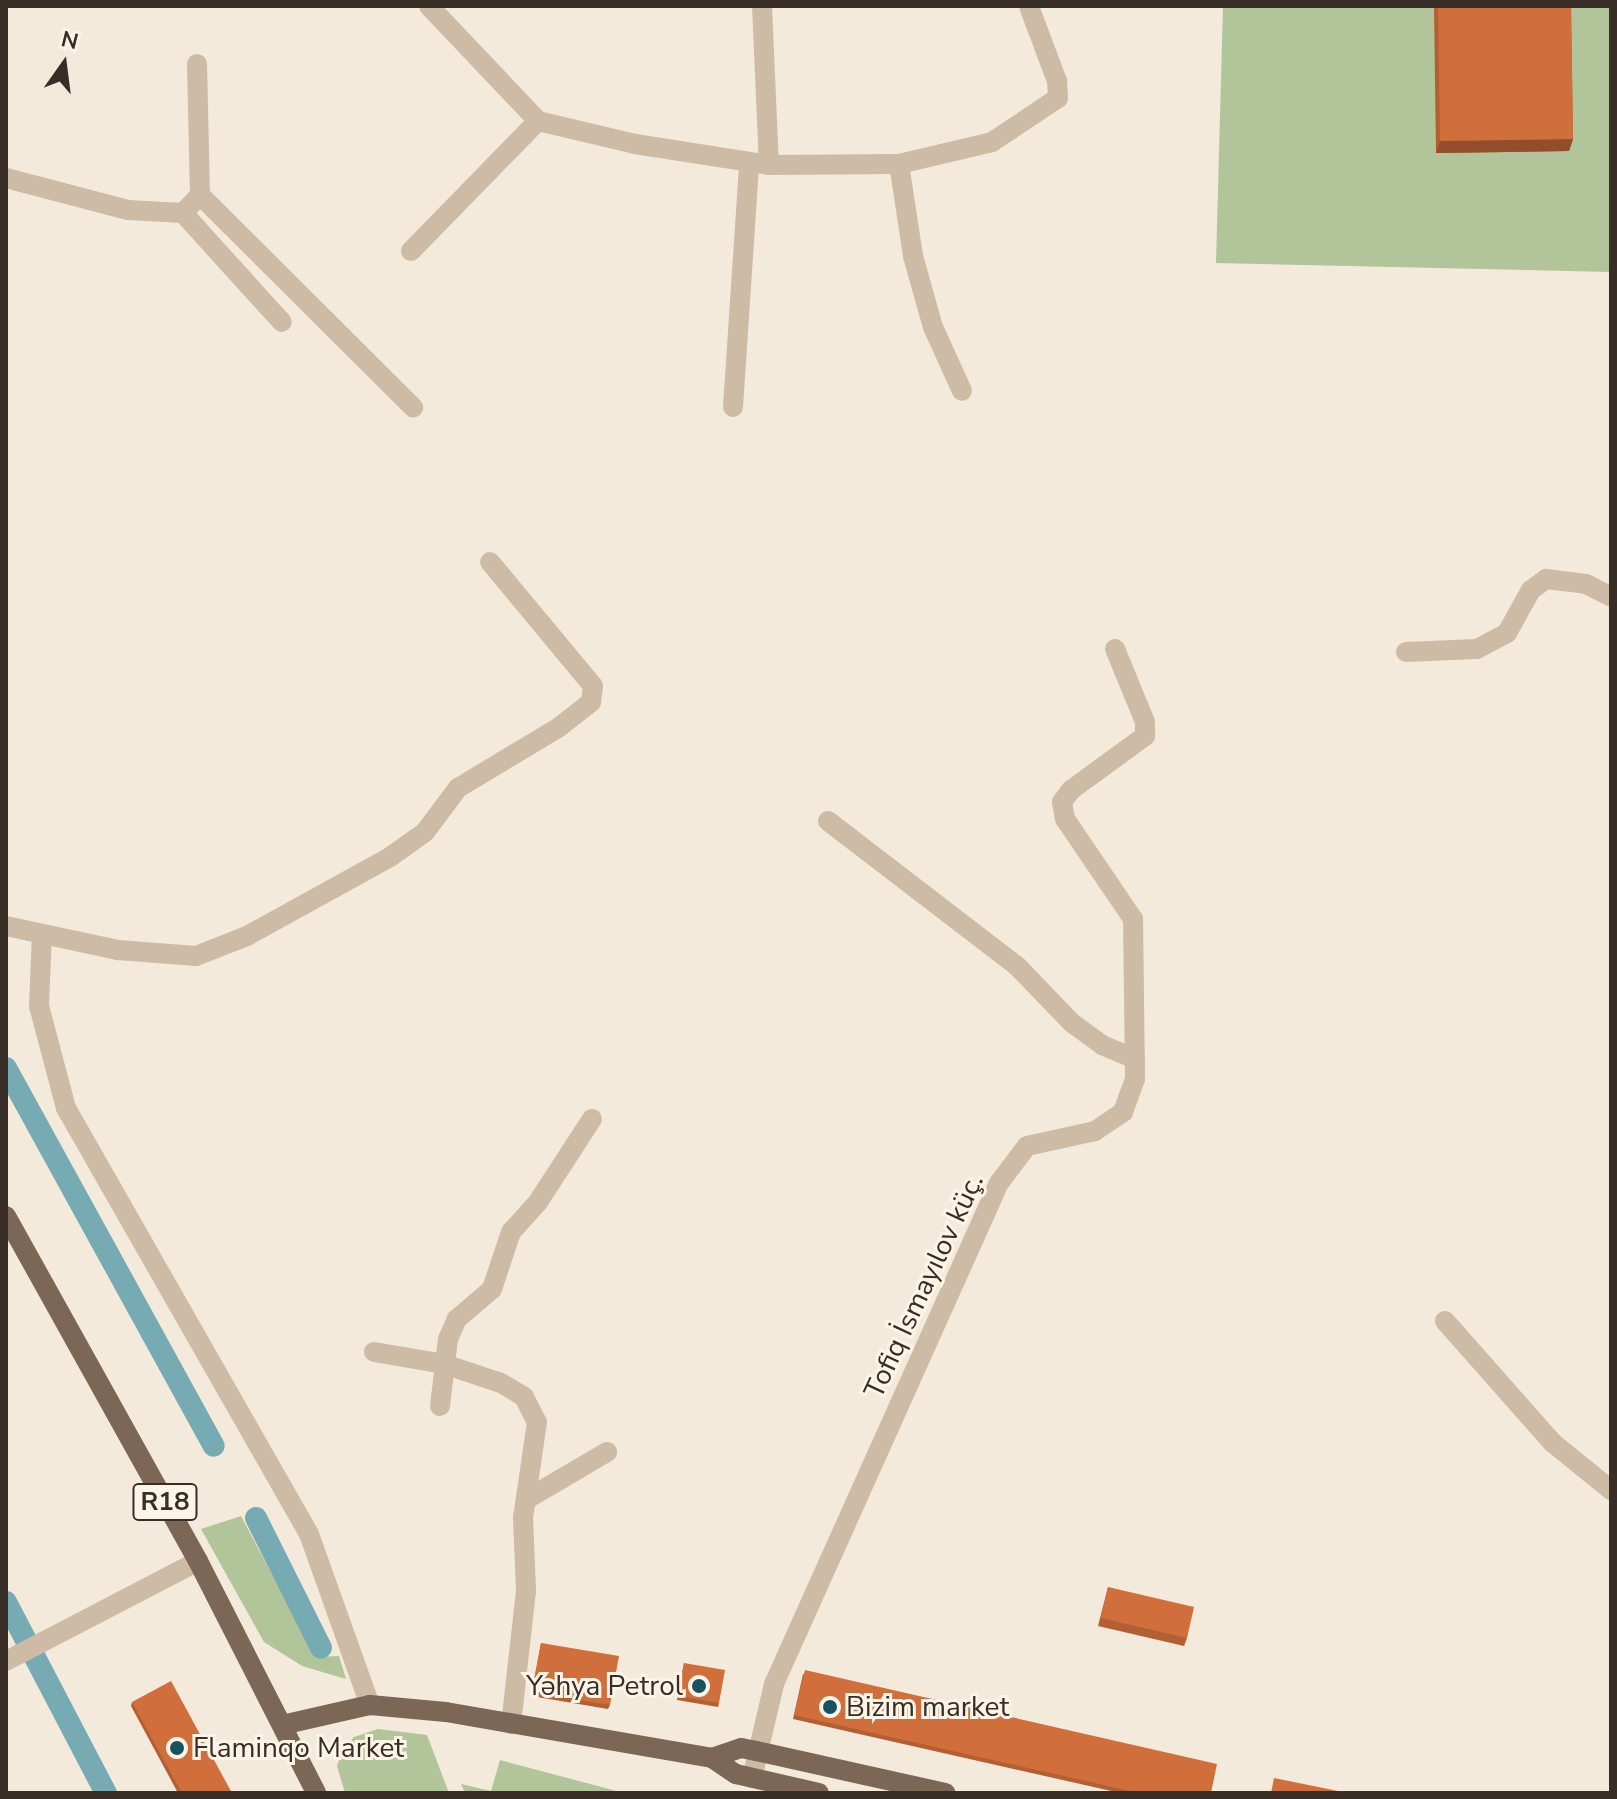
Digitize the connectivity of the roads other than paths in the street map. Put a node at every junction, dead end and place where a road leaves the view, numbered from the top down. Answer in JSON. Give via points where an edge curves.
{"nodes":[{"id":1,"x":429,"y":6,"type":"edge"},
{"id":2,"x":762,"y":6,"type":"edge"},
{"id":3,"x":1030,"y":9,"type":"dead end"},
{"id":4,"x":197,"y":64,"type":"dead end"},
{"id":5,"x":538,"y":121,"type":"junction"},
{"id":6,"x":759,"y":164,"type":"junction"},
{"id":7,"x":899,"y":164,"type":"junction"},
{"id":8,"x":6,"y":178,"type":"edge"},
{"id":9,"x":200,"y":195,"type":"junction"},
{"id":10,"x":183,"y":213,"type":"junction"},
{"id":11,"x":411,"y":251,"type":"dead end"},
{"id":12,"x":282,"y":322,"type":"dead end"},
{"id":13,"x":962,"y":391,"type":"dead end"},
{"id":14,"x":413,"y":407,"type":"dead end"},
{"id":15,"x":733,"y":407,"type":"dead end"},
{"id":16,"x":490,"y":562,"type":"dead end"},
{"id":17,"x":1611,"y":597,"type":"edge"},
{"id":18,"x":1115,"y":649,"type":"dead end"},
{"id":19,"x":1406,"y":652,"type":"dead end"},
{"id":20,"x":828,"y":821,"type":"dead end"},
{"id":21,"x":6,"y":926,"type":"edge"},
{"id":22,"x":42,"y":934,"type":"junction"},
{"id":23,"x":1135,"y":1059,"type":"junction"},
{"id":24,"x":592,"y":1119,"type":"dead end"},
{"id":25,"x":6,"y":1216,"type":"edge"},
{"id":26,"x":1445,"y":1321,"type":"dead end"},
{"id":27,"x":374,"y":1352,"type":"dead end"},
{"id":28,"x":444,"y":1364,"type":"junction"},
{"id":29,"x":440,"y":1406,"type":"dead end"},
{"id":30,"x":607,"y":1452,"type":"dead end"},
{"id":31,"x":1611,"y":1490,"type":"edge"},
{"id":32,"x":527,"y":1499,"type":"junction"},
{"id":33,"x":198,"y":1561,"type":"junction"},
{"id":34,"x":6,"y":1661,"type":"edge"},
{"id":35,"x":370,"y":1705,"type":"junction"},
{"id":36,"x":511,"y":1724,"type":"junction"},
{"id":37,"x":282,"y":1725,"type":"junction"},
{"id":38,"x":756,"y":1751,"type":"junction"},
{"id":39,"x":712,"y":1758,"type":"junction"},
{"id":40,"x":752,"y":1778,"type":"junction"},
{"id":41,"x":316,"y":1793,"type":"edge"},
{"id":42,"x":819,"y":1793,"type":"edge"},
{"id":43,"x":945,"y":1793,"type":"edge"}],
"edges":[{"from":1,"to":5,"type":"street"},
{"from":2,"to":6,"type":"street"},
{"from":3,"to":7,"type":"street","via":[[1057,81],[1058,98],[992,142]]},
{"from":4,"to":9,"type":"street"},
{"from":5,"to":6,"type":"street"},
{"from":5,"to":11,"type":"street"},
{"from":6,"to":7,"type":"street"},
{"from":6,"to":15,"type":"street"},
{"from":7,"to":13,"type":"street","via":[[929,313]]},
{"from":8,"to":10,"type":"street","via":[[128,210]]},
{"from":9,"to":10,"type":"street"},
{"from":9,"to":14,"type":"street"},
{"from":10,"to":12,"type":"street"},
{"from":16,"to":22,"type":"street","via":[[593,686],[591,702],[458,788],[425,832],[390,857],[221,949],[162,956]]},
{"from":17,"to":19,"type":"street","via":[[1586,584],[1546,579],[1531,590],[1507,633],[1477,649]]},
{"from":18,"to":23,"type":"street","name":"Tofiq İsmayılov küç.","via":[[1145,722],[1145,736],[1062,802],[1065,819],[1133,919]]},
{"from":20,"to":23,"type":"street","via":[[1017,966],[1072,1023],[1102,1045]]},
{"from":21,"to":22,"type":"street"},
{"from":22,"to":35,"type":"street","via":[[39,1006],[66,1108],[309,1534]]},
{"from":23,"to":38,"type":"street","name":"Tofiq İsmayılov küç.","via":[[1135,1079],[1123,1112],[1095,1131],[1027,1146],[999,1183],[774,1684]]},
{"from":24,"to":28,"type":"street","via":[[538,1202],[511,1232],[492,1289],[457,1319]]},
{"from":25,"to":33,"type":"main road","number":"R18"},
{"from":26,"to":31,"type":"street","via":[[1553,1443]]},
{"from":27,"to":28,"type":"street"},
{"from":28,"to":29,"type":"street"},
{"from":28,"to":32,"type":"street","via":[[501,1383],[524,1397],[537,1422]]},
{"from":30,"to":32,"type":"street"},
{"from":32,"to":36,"type":"street","via":[[526,1591]]},
{"from":33,"to":34,"type":"street"},
{"from":33,"to":37,"type":"main road","number":"R18"},
{"from":35,"to":36,"type":"main road"},
{"from":35,"to":37,"type":"main road"},
{"from":36,"to":39,"type":"main road"},
{"from":37,"to":41,"type":"main road","number":"R18"},
{"from":38,"to":39,"type":"main road","via":[[741,1748]]},
{"from":38,"to":40,"type":"street","name":"Tofiq İsmayılov küç."},
{"from":38,"to":43,"type":"main road"},
{"from":39,"to":40,"type":"main road"},
{"from":40,"to":42,"type":"main road"}]}
